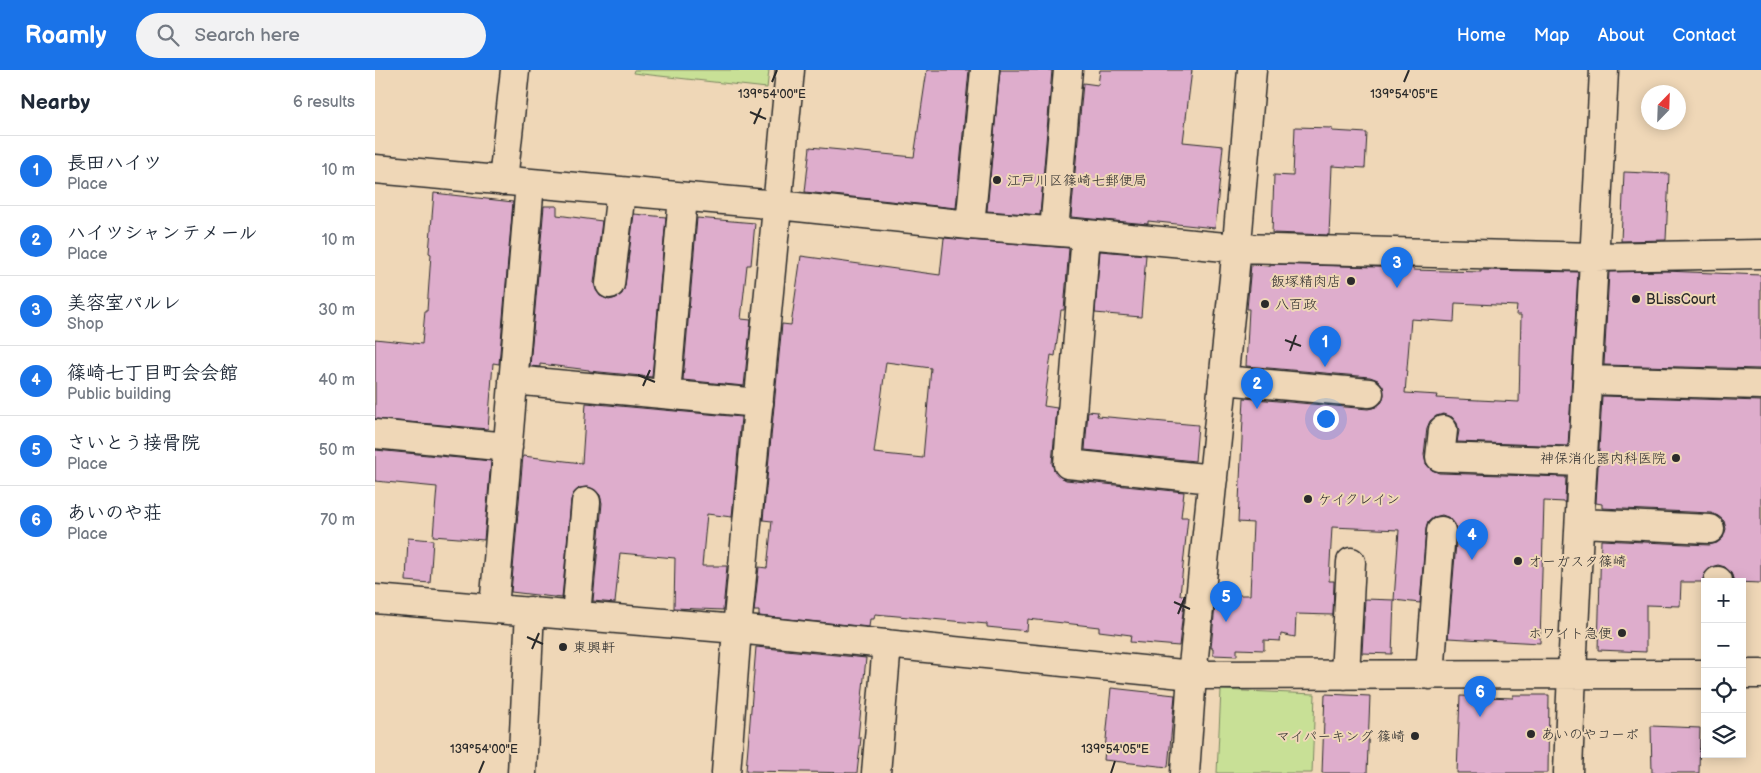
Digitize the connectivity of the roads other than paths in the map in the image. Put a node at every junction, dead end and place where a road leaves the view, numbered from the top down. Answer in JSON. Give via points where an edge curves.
{"nodes":[{"id":1,"x":515,"y":70,"type":"edge"},
{"id":2,"x":790,"y":70,"type":"edge"},
{"id":3,"x":985,"y":70,"type":"edge"},
{"id":4,"x":1068,"y":70,"type":"edge"},
{"id":5,"x":1251,"y":70,"type":"edge"},
{"id":6,"x":1604,"y":70,"type":"edge"},
{"id":7,"x":375,"y":169,"type":"edge"},
{"id":8,"x":503,"y":181,"type":"junction"},
{"id":9,"x":530,"y":183,"type":"junction"},
{"id":10,"x":621,"y":191,"type":"junction"},
{"id":11,"x":683,"y":197,"type":"junction"},
{"id":12,"x":778,"y":205,"type":"junction"},
{"id":13,"x":970,"y":225,"type":"junction"},
{"id":14,"x":1053,"y":231,"type":"junction"},
{"id":15,"x":1086,"y":234,"type":"junction"},
{"id":16,"x":1237,"y":248,"type":"junction"},
{"id":17,"x":1761,"y":254,"type":"edge"},
{"id":18,"x":1595,"y":257,"type":"junction"},
{"id":19,"x":610,"y":284,"type":"dead end"},
{"id":20,"x":513,"y":380,"type":"junction"},
{"id":21,"x":1223,"y":380,"type":"junction"},
{"id":22,"x":1588,"y":380,"type":"junction"},
{"id":23,"x":1761,"y":385,"type":"edge"},
{"id":24,"x":1369,"y":393,"type":"dead end"},
{"id":25,"x":666,"y":394,"type":"junction"},
{"id":26,"x":759,"y":403,"type":"junction"},
{"id":27,"x":1443,"y":430,"type":"dead end"},
{"id":28,"x":375,"y":434,"type":"edge"},
{"id":29,"x":508,"y":447,"type":"junction"},
{"id":30,"x":1583,"y":462,"type":"junction"},
{"id":31,"x":1213,"y":479,"type":"junction"},
{"id":32,"x":586,"y":502,"type":"dead end"},
{"id":33,"x":1580,"y":523,"type":"junction"},
{"id":34,"x":1710,"y":529,"type":"dead end"},
{"id":35,"x":1441,"y":531,"type":"dead end"},
{"id":36,"x":1351,"y":562,"type":"dead end"},
{"id":37,"x":375,"y":598,"type":"edge"},
{"id":38,"x":494,"y":608,"type":"junction"},
{"id":39,"x":530,"y":611,"type":"junction"},
{"id":40,"x":576,"y":615,"type":"junction"},
{"id":41,"x":737,"y":629,"type":"junction"},
{"id":42,"x":887,"y":644,"type":"junction"},
{"id":43,"x":1701,"y":674,"type":"edge"},
{"id":44,"x":1746,"y":674,"type":"edge"},
{"id":45,"x":1761,"y":674,"type":"edge"},
{"id":46,"x":1192,"y":675,"type":"junction"},
{"id":47,"x":1345,"y":675,"type":"junction"},
{"id":48,"x":1430,"y":675,"type":"junction"},
{"id":49,"x":1571,"y":675,"type":"junction"},
{"id":50,"x":522,"y":773,"type":"edge"},
{"id":51,"x":726,"y":773,"type":"edge"},
{"id":52,"x":876,"y":773,"type":"edge"},
{"id":53,"x":1185,"y":773,"type":"edge"},
{"id":54,"x":1568,"y":773,"type":"edge"}],
"edges":[{"from":1,"to":8,"type":"street"},
{"from":2,"to":12,"type":"street"},
{"from":3,"to":13,"type":"street"},
{"from":4,"to":14,"type":"street"},
{"from":5,"to":16,"type":"street"},
{"from":6,"to":18,"type":"street"},
{"from":7,"to":8,"type":"street"},
{"from":8,"to":9,"type":"street"},
{"from":9,"to":10,"type":"street"},
{"from":9,"to":20,"type":"street"},
{"from":10,"to":11,"type":"street"},
{"from":10,"to":19,"type":"street"},
{"from":11,"to":12,"type":"street"},
{"from":11,"to":25,"type":"street"},
{"from":12,"to":13,"type":"street"},
{"from":12,"to":26,"type":"street"},
{"from":13,"to":14,"type":"street"},
{"from":14,"to":15,"type":"street"},
{"from":15,"to":16,"type":"street"},
{"from":15,"to":31,"type":"street","via":[[1068,464]]},
{"from":16,"to":18,"type":"street"},
{"from":16,"to":21,"type":"street"},
{"from":17,"to":18,"type":"street"},
{"from":18,"to":22,"type":"street"},
{"from":20,"to":25,"type":"street"},
{"from":20,"to":29,"type":"street"},
{"from":21,"to":24,"type":"street"},
{"from":21,"to":31,"type":"street"},
{"from":22,"to":23,"type":"street"},
{"from":22,"to":30,"type":"street"},
{"from":25,"to":26,"type":"street"},
{"from":26,"to":41,"type":"street"},
{"from":27,"to":30,"type":"street","via":[[1440,457]]},
{"from":28,"to":29,"type":"street"},
{"from":29,"to":38,"type":"street"},
{"from":30,"to":33,"type":"street"},
{"from":31,"to":46,"type":"street"},
{"from":32,"to":40,"type":"street"},
{"from":33,"to":34,"type":"street"},
{"from":33,"to":49,"type":"street"},
{"from":35,"to":48,"type":"street"},
{"from":36,"to":47,"type":"street"},
{"from":37,"to":38,"type":"street"},
{"from":38,"to":39,"type":"street"},
{"from":39,"to":40,"type":"street"},
{"from":39,"to":50,"type":"street"},
{"from":40,"to":41,"type":"street"},
{"from":41,"to":42,"type":"street"},
{"from":41,"to":51,"type":"street"},
{"from":42,"to":46,"type":"street"},
{"from":42,"to":52,"type":"street"},
{"from":43,"to":49,"type":"street"},
{"from":44,"to":45,"type":"street"},
{"from":46,"to":47,"type":"street"},
{"from":46,"to":53,"type":"street"},
{"from":47,"to":48,"type":"street"},
{"from":48,"to":49,"type":"street"},
{"from":49,"to":54,"type":"street"}]}
